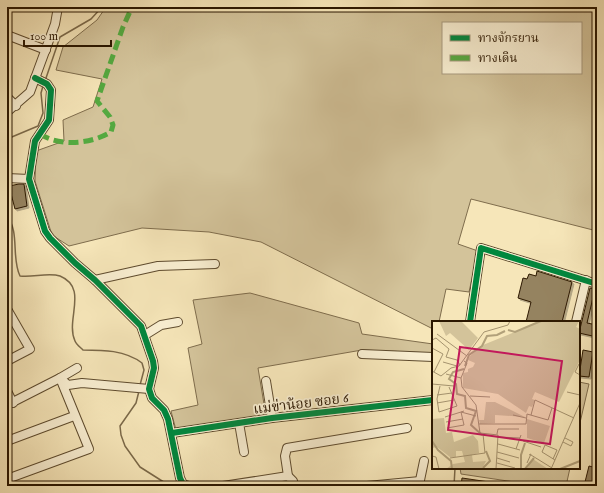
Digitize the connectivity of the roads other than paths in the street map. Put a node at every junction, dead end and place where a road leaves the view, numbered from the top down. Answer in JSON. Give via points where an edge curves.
{"nodes":[{"id":1,"x":58,"y":7,"type":"edge"},
{"id":2,"x":8,"y":41,"type":"edge"},
{"id":3,"x":46,"y":50,"type":"junction"},
{"id":4,"x":35,"y":78,"type":"junction"},
{"id":5,"x":7,"y":97,"type":"edge"},
{"id":6,"x":16,"y":106,"type":"junction"},
{"id":7,"x":7,"y":112,"type":"edge"},
{"id":8,"x":7,"y":178,"type":"edge"},
{"id":9,"x":29,"y":179,"type":"junction"},
{"id":10,"x":216,"y":264,"type":"dead end"},
{"id":11,"x":95,"y":280,"type":"junction"},
{"id":12,"x":586,"y":280,"type":"junction"},
{"id":13,"x":597,"y":284,"type":"edge"},
{"id":14,"x":7,"y":311,"type":"edge"},
{"id":15,"x":470,"y":321,"type":"edge"},
{"id":16,"x":576,"y":321,"type":"edge"},
{"id":17,"x":178,"y":322,"type":"dead end"},
{"id":18,"x":145,"y":335,"type":"junction"},
{"id":19,"x":362,"y":354,"type":"dead end"},
{"id":20,"x":432,"y":357,"type":"edge"},
{"id":21,"x":7,"y":361,"type":"edge"},
{"id":22,"x":77,"y":368,"type":"dead end"},
{"id":23,"x":60,"y":378,"type":"junction"},
{"id":24,"x":266,"y":381,"type":"dead end"},
{"id":25,"x":147,"y":388,"type":"junction"},
{"id":26,"x":7,"y":390,"type":"edge"},
{"id":27,"x":432,"y":400,"type":"edge"},
{"id":28,"x":10,"y":404,"type":"edge"},
{"id":29,"x":74,"y":416,"type":"junction"},
{"id":30,"x":272,"y":418,"type":"junction"},
{"id":31,"x":239,"y":423,"type":"junction"},
{"id":32,"x":407,"y":428,"type":"dead end"},
{"id":33,"x":172,"y":433,"type":"junction"},
{"id":34,"x":7,"y":441,"type":"edge"},
{"id":35,"x":244,"y":452,"type":"dead end"},
{"id":36,"x":424,"y":461,"type":"dead end"},
{"id":37,"x":288,"y":476,"type":"junction"},
{"id":38,"x":7,"y":478,"type":"edge"},
{"id":39,"x":256,"y":483,"type":"edge"},
{"id":40,"x":419,"y":483,"type":"edge"},
{"id":41,"x":188,"y":486,"type":"edge"},
{"id":42,"x":223,"y":486,"type":"edge"},
{"id":43,"x":294,"y":486,"type":"edge"},
{"id":44,"x":367,"y":486,"type":"edge"}],
"edges":[{"from":1,"to":3,"type":"street"},
{"from":2,"to":3,"type":"street"},
{"from":3,"to":4,"type":"street"},
{"from":4,"to":6,"type":"street","via":[[30,92]]},
{"from":4,"to":9,"type":"street","via":[[47,84],[51,90],[49,120],[35,141]]},
{"from":5,"to":6,"type":"street"},
{"from":6,"to":7,"type":"street"},
{"from":8,"to":9,"type":"street"},
{"from":9,"to":11,"type":"street","via":[[50,238]]},
{"from":10,"to":11,"type":"street","via":[[158,266]]},
{"from":11,"to":18,"type":"street","via":[[141,326]]},
{"from":12,"to":13,"type":"street"},
{"from":12,"to":15,"type":"street","via":[[481,248]]},
{"from":12,"to":16,"type":"street"},
{"from":14,"to":21,"type":"street","via":[[30,349]]},
{"from":17,"to":18,"type":"street","via":[[161,325]]},
{"from":18,"to":25,"type":"street","via":[[154,368]]},
{"from":19,"to":20,"type":"street"},
{"from":22,"to":23,"type":"street"},
{"from":23,"to":25,"type":"street","via":[[68,384]]},
{"from":23,"to":28,"type":"street"},
{"from":23,"to":29,"type":"street"},
{"from":24,"to":30,"type":"street"},
{"from":25,"to":33,"type":"street","via":[[166,415]]},
{"from":26,"to":28,"type":"street"},
{"from":27,"to":30,"type":"street","name":"แม่ข่าน้อย ซอย 6"},
{"from":29,"to":34,"type":"street"},
{"from":29,"to":38,"type":"street","via":[[89,450]]},
{"from":30,"to":31,"type":"street","name":"แม่ข่าน้อย ซอย 6"},
{"from":31,"to":33,"type":"street","name":"แม่ข่าน้อย ซอย 6"},
{"from":31,"to":35,"type":"street"},
{"from":32,"to":37,"type":"street","via":[[287,448]]},
{"from":33,"to":41,"type":"street","via":[[180,478],[183,484]]},
{"from":36,"to":40,"type":"street"},
{"from":37,"to":39,"type":"street"},
{"from":37,"to":43,"type":"street"},
{"from":39,"to":42,"type":"street"},
{"from":40,"to":44,"type":"street"}]}
